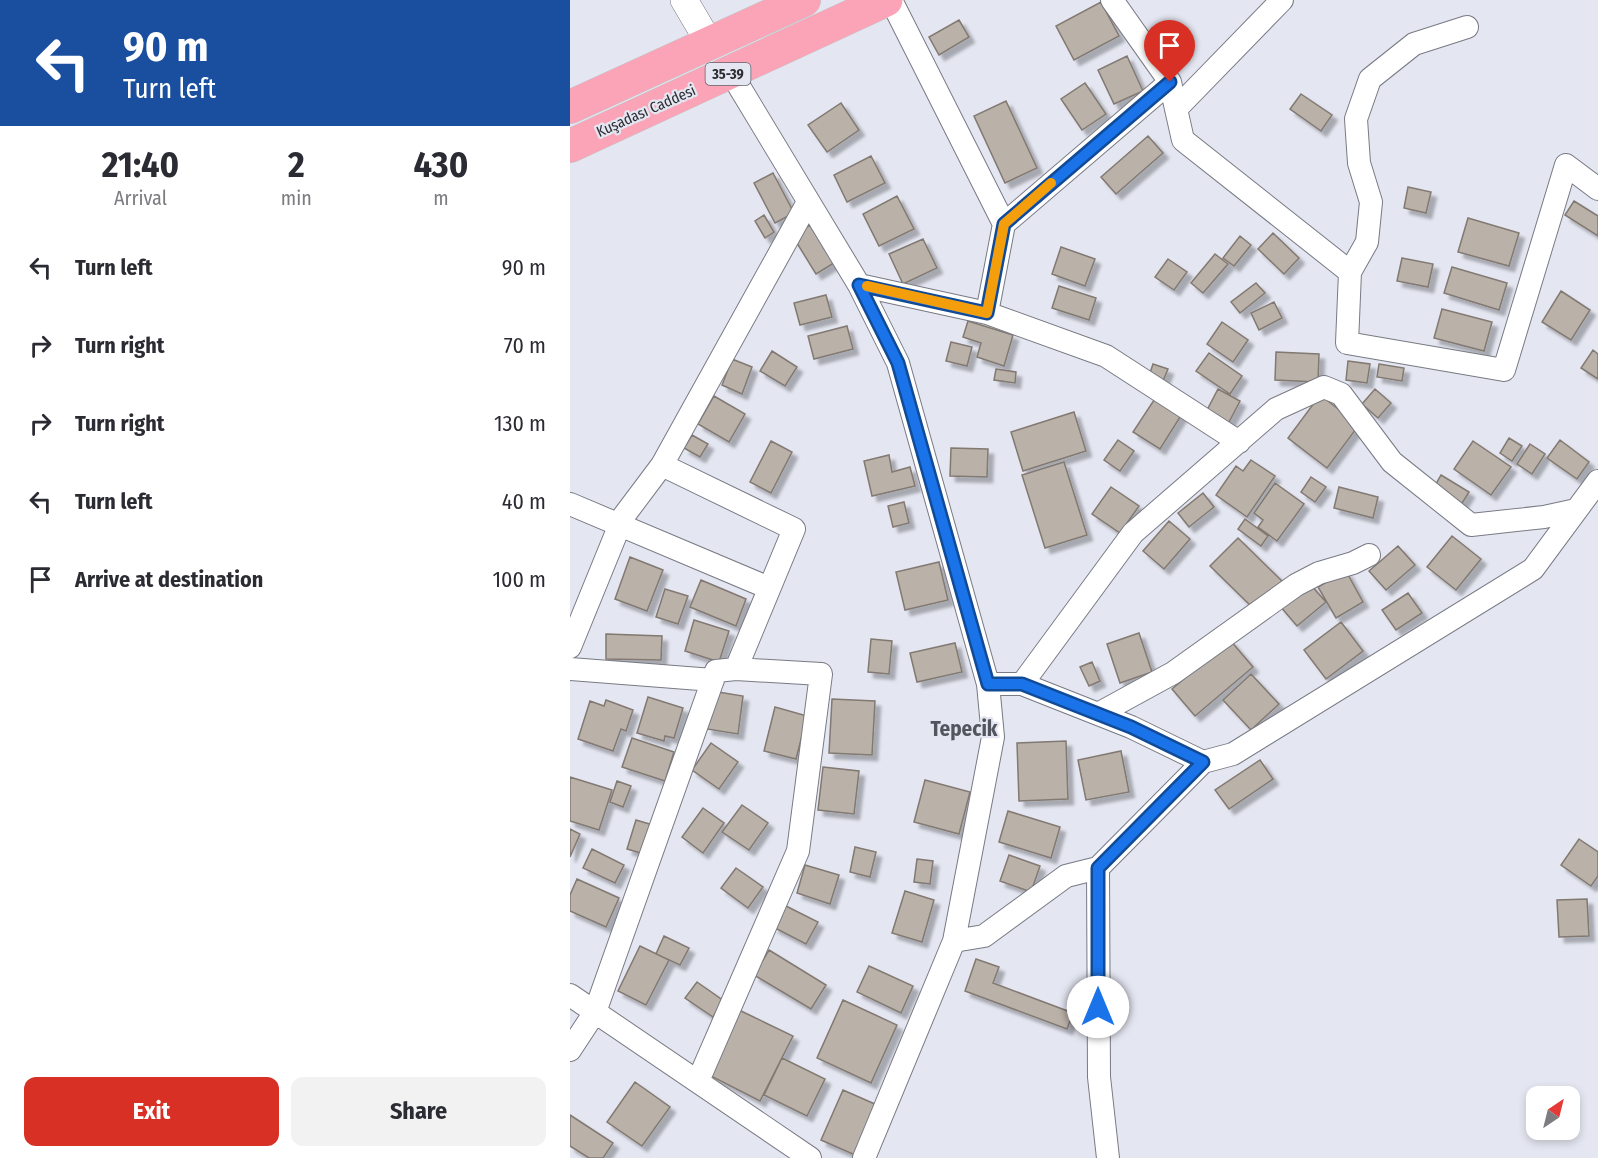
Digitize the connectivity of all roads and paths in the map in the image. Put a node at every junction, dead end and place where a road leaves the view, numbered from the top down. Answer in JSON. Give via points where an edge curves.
{"nodes":[{"id":1,"x":684,"y":0,"type":"edge"},
{"id":2,"x":804,"y":0,"type":"edge"},
{"id":3,"x":886,"y":0,"type":"edge"},
{"id":4,"x":891,"y":0,"type":"edge"},
{"id":5,"x":1112,"y":0,"type":"edge"},
{"id":6,"x":1282,"y":0,"type":"edge"},
{"id":7,"x":1467,"y":27,"type":"dead end"},
{"id":8,"x":710,"y":44,"type":"junction"},
{"id":9,"x":731,"y":73,"type":"junction"},
{"id":10,"x":1170,"y":82,"type":"junction"},
{"id":11,"x":570,"y":107,"type":"edge"},
{"id":12,"x":1176,"y":109,"type":"junction"},
{"id":13,"x":570,"y":146,"type":"edge"},
{"id":14,"x":1598,"y":189,"type":"edge"},
{"id":15,"x":808,"y":202,"type":"junction"},
{"id":16,"x":1004,"y":224,"type":"junction"},
{"id":17,"x":1350,"y":272,"type":"junction"},
{"id":18,"x":859,"y":285,"type":"junction"},
{"id":19,"x":987,"y":313,"type":"junction"},
{"id":20,"x":1239,"y":442,"type":"junction"},
{"id":21,"x":662,"y":465,"type":"junction"},
{"id":22,"x":1598,"y":481,"type":"edge"},
{"id":23,"x":570,"y":504,"type":"edge"},
{"id":24,"x":1576,"y":510,"type":"junction"},
{"id":25,"x":620,"y":523,"type":"junction"},
{"id":26,"x":1370,"y":555,"type":"dead end"},
{"id":27,"x":769,"y":588,"type":"junction"},
{"id":28,"x":570,"y":647,"type":"edge"},
{"id":29,"x":570,"y":669,"type":"edge"},
{"id":30,"x":736,"y":669,"type":"junction"},
{"id":31,"x":713,"y":680,"type":"junction"},
{"id":32,"x":988,"y":684,"type":"junction"},
{"id":33,"x":1022,"y":684,"type":"junction"},
{"id":34,"x":1098,"y":714,"type":"junction"},
{"id":35,"x":1203,"y":762,"type":"junction"},
{"id":36,"x":1098,"y":868,"type":"junction"},
{"id":37,"x":954,"y":941,"type":"junction"},
{"id":38,"x":570,"y":995,"type":"edge"},
{"id":39,"x":595,"y":1012,"type":"junction"},
{"id":40,"x":570,"y":1050,"type":"edge"},
{"id":41,"x":698,"y":1082,"type":"junction"},
{"id":42,"x":810,"y":1158,"type":"edge"},
{"id":43,"x":864,"y":1158,"type":"edge"},
{"id":44,"x":1108,"y":1158,"type":"edge"}],
"edges":[{"from":1,"to":8,"type":"street"},
{"from":2,"to":8,"type":"main road","number":"35-39"},
{"from":3,"to":9,"type":"main road","name":"Kuşadası Caddesi","number":"35-39"},
{"from":4,"to":16,"type":"street"},
{"from":5,"to":10,"type":"street"},
{"from":6,"to":12,"type":"street"},
{"from":7,"to":17,"type":"street","via":[[1414,44],[1370,79],[1356,119],[1359,163],[1371,202],[1367,242]]},
{"from":8,"to":11,"type":"main road","number":"35-39"},
{"from":9,"to":13,"type":"main road","name":"Kuşadası Caddesi","number":"35-39"},
{"from":9,"to":15,"type":"street"},
{"from":10,"to":12,"type":"street"},
{"from":10,"to":16,"type":"street"},
{"from":12,"to":17,"type":"street","via":[[1183,140]]},
{"from":14,"to":17,"type":"street","via":[[1566,165],[1504,370],[1347,343]]},
{"from":15,"to":18,"type":"street"},
{"from":15,"to":21,"type":"street"},
{"from":16,"to":19,"type":"street"},
{"from":18,"to":19,"type":"street"},
{"from":18,"to":32,"type":"street","via":[[898,363]]},
{"from":19,"to":20,"type":"street","via":[[1106,356]]},
{"from":20,"to":24,"type":"street","via":[[1276,409],[1324,387],[1341,394],[1392,462],[1471,525]]},
{"from":20,"to":33,"type":"street","via":[[1133,533]]},
{"from":21,"to":25,"type":"street"},
{"from":21,"to":27,"type":"street","via":[[794,528]]},
{"from":22,"to":24,"type":"street"},
{"from":23,"to":25,"type":"street"},
{"from":24,"to":35,"type":"street","via":[[1533,570],[1233,754]]},
{"from":25,"to":27,"type":"street"},
{"from":25,"to":28,"type":"street"},
{"from":26,"to":34,"type":"street","via":[[1296,585],[1173,673]]},
{"from":27,"to":30,"type":"street"},
{"from":29,"to":31,"type":"street"},
{"from":30,"to":31,"type":"street","via":[[716,671]]},
{"from":30,"to":41,"type":"street","via":[[821,674],[798,851]]},
{"from":31,"to":39,"type":"street"},
{"from":32,"to":33,"type":"street"},
{"from":32,"to":37,"type":"street","via":[[993,737]]},
{"from":33,"to":34,"type":"street"},
{"from":34,"to":35,"type":"street"},
{"from":35,"to":36,"type":"street"},
{"from":36,"to":37,"type":"street","via":[[1066,876],[984,936]]},
{"from":36,"to":44,"type":"street","via":[[1099,1077]]},
{"from":37,"to":43,"type":"street"},
{"from":38,"to":39,"type":"street"},
{"from":39,"to":40,"type":"street"},
{"from":39,"to":41,"type":"street"},
{"from":41,"to":42,"type":"street"}]}
